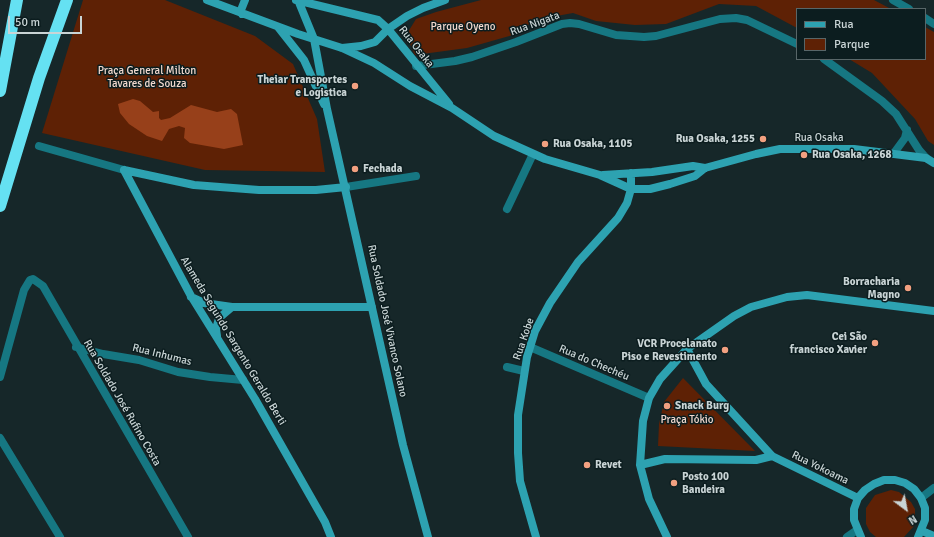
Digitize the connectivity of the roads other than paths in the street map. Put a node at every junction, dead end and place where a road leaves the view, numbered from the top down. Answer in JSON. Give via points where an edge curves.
{"nodes":[{"id":1,"x":17,"y":0,"type":"edge"},
{"id":2,"x":67,"y":0,"type":"edge"},
{"id":3,"x":207,"y":0,"type":"edge"},
{"id":4,"x":245,"y":0,"type":"edge"},
{"id":5,"x":297,"y":0,"type":"edge"},
{"id":6,"x":445,"y":0,"type":"edge"},
{"id":7,"x":894,"y":0,"type":"edge"},
{"id":8,"x":907,"y":8,"type":"edge"},
{"id":9,"x":242,"y":14,"type":"junction"},
{"id":10,"x":278,"y":26,"type":"junction"},
{"id":11,"x":388,"y":29,"type":"junction"},
{"id":12,"x":314,"y":39,"type":"junction"},
{"id":13,"x":796,"y":44,"type":"edge"},
{"id":14,"x":342,"y":48,"type":"junction"},
{"id":15,"x":825,"y":60,"type":"edge"},
{"id":16,"x":416,"y":66,"type":"junction"},
{"id":17,"x":0,"y":91,"type":"edge"},
{"id":18,"x":452,"y":108,"type":"junction"},
{"id":19,"x":327,"y":109,"type":"junction"},
{"id":20,"x":907,"y":130,"type":"junction"},
{"id":21,"x":39,"y":146,"type":"dead end"},
{"id":22,"x":894,"y":153,"type":"junction"},
{"id":23,"x":533,"y":154,"type":"junction"},
{"id":24,"x":926,"y":158,"type":"junction"},
{"id":25,"x":934,"y":163,"type":"edge"},
{"id":26,"x":705,"y":168,"type":"junction"},
{"id":27,"x":124,"y":170,"type":"junction"},
{"id":28,"x":631,"y":174,"type":"junction"},
{"id":29,"x":600,"y":175,"type":"junction"},
{"id":30,"x":416,"y":176,"type":"dead end"},
{"id":31,"x":346,"y":188,"type":"junction"},
{"id":32,"x":631,"y":189,"type":"junction"},
{"id":33,"x":0,"y":206,"type":"edge"},
{"id":34,"x":508,"y":208,"type":"dead end"},
{"id":35,"x":191,"y":296,"type":"junction"},
{"id":36,"x":232,"y":307,"type":"junction"},
{"id":37,"x":372,"y":307,"type":"junction"},
{"id":38,"x":934,"y":311,"type":"edge"},
{"id":39,"x":217,"y":337,"type":"junction"},
{"id":40,"x":76,"y":347,"type":"junction"},
{"id":41,"x":530,"y":347,"type":"junction"},
{"id":42,"x":687,"y":349,"type":"junction"},
{"id":43,"x":507,"y":367,"type":"dead end"},
{"id":44,"x":524,"y":371,"type":"junction"},
{"id":45,"x":0,"y":377,"type":"edge"},
{"id":46,"x":243,"y":380,"type":"junction"},
{"id":47,"x":649,"y":398,"type":"junction"},
{"id":48,"x":0,"y":438,"type":"edge"},
{"id":49,"x":772,"y":456,"type":"junction"},
{"id":50,"x":640,"y":465,"type":"junction"},
{"id":51,"x":934,"y":488,"type":"edge"},
{"id":52,"x":858,"y":498,"type":"junction"},
{"id":53,"x":920,"y":498,"type":"junction"},
{"id":54,"x":325,"y":522,"type":"junction"},
{"id":55,"x":859,"y":534,"type":"edge"},
{"id":56,"x":920,"y":534,"type":"edge"},
{"id":57,"x":934,"y":536,"type":"edge"},
{"id":58,"x":60,"y":537,"type":"edge"},
{"id":59,"x":188,"y":537,"type":"edge"},
{"id":60,"x":331,"y":537,"type":"edge"},
{"id":61,"x":337,"y":537,"type":"edge"},
{"id":62,"x":428,"y":537,"type":"edge"},
{"id":63,"x":536,"y":537,"type":"edge"},
{"id":64,"x":667,"y":537,"type":"edge"},
{"id":65,"x":847,"y":537,"type":"edge"}],
"edges":[{"from":1,"to":17,"type":"highway"},
{"from":2,"to":33,"type":"highway"},
{"from":3,"to":9,"type":"street","name":"Rua Osaka"},
{"from":4,"to":9,"type":"street"},
{"from":5,"to":11,"type":"street","via":[[378,20]]},
{"from":5,"to":12,"type":"street","name":"Rua Soldado José Vivanco Solano"},
{"from":6,"to":11,"type":"street","name":"Rua Osaka","via":[[423,8]]},
{"from":7,"to":8,"type":"street"},
{"from":9,"to":10,"type":"street","name":"Rua Osaka"},
{"from":10,"to":12,"type":"street","name":"Rua Osaka"},
{"from":10,"to":19,"type":"street","name":"Rua Soldado José Vivanco Solano","via":[[304,60]]},
{"from":11,"to":14,"type":"street","via":[[375,42]]},
{"from":11,"to":16,"type":"street","name":"Rua Osaka"},
{"from":12,"to":14,"type":"street","name":"Rua Osaka"},
{"from":12,"to":19,"type":"street","name":"Rua Soldado José Vivanco Solano"},
{"from":13,"to":16,"type":"street","name":"Rua Nigata","via":[[747,20],[736,18],[720,19],[644,37],[616,35],[570,23],[472,57]]},
{"from":14,"to":18,"type":"street","name":"Rua Osaka","via":[[374,63]]},
{"from":15,"to":20,"type":"street","via":[[882,101],[896,114]]},
{"from":16,"to":18,"type":"street","name":"Rua Osaka"},
{"from":18,"to":23,"type":"street","name":"Rua Osaka","via":[[494,136]]},
{"from":19,"to":31,"type":"street","name":"Rua Soldado José Vivanco Solano"},
{"from":20,"to":22,"type":"street"},
{"from":20,"to":24,"type":"street","via":[[918,150]]},
{"from":21,"to":27,"type":"street"},
{"from":22,"to":24,"type":"street","name":"Rua Osaka"},
{"from":22,"to":26,"type":"street","name":"Rua Osaka","via":[[854,149],[780,149]]},
{"from":23,"to":29,"type":"street","name":"Rua Osaka","via":[[561,165]]},
{"from":23,"to":34,"type":"street"},
{"from":24,"to":25,"type":"street","name":"Rua Osaka"},
{"from":26,"to":28,"type":"street","name":"Rua Osaka","via":[[693,166]]},
{"from":26,"to":32,"type":"street","name":"Rua Osaka","via":[[694,176],[670,184],[650,189]]},
{"from":27,"to":31,"type":"street","via":[[194,185],[258,190]]},
{"from":27,"to":35,"type":"street","name":"Alameda Segundo Sargento Geraldo Berti"},
{"from":28,"to":29,"type":"street","name":"Rua Osaka"},
{"from":28,"to":32,"type":"street","name":"Rua Kobe"},
{"from":29,"to":32,"type":"street","name":"Rua Osaka"},
{"from":30,"to":31,"type":"street"},
{"from":31,"to":37,"type":"street","name":"Rua Soldado José Vivanco Solano"},
{"from":32,"to":41,"type":"street","name":"Rua Kobe","via":[[627,203],[618,218],[578,262],[550,303],[535,331]]},
{"from":35,"to":36,"type":"street","via":[[204,303]]},
{"from":35,"to":39,"type":"street","name":"Alameda Segundo Sargento Geraldo Berti"},
{"from":36,"to":37,"type":"street"},
{"from":36,"to":39,"type":"street","via":[[219,318]]},
{"from":37,"to":62,"type":"street","name":"Rua Soldado José Vivanco Solano","via":[[403,445]]},
{"from":38,"to":42,"type":"street","via":[[807,295],[787,297],[757,305],[734,316]]},
{"from":39,"to":46,"type":"street","name":"Alameda Segundo Sargento Geraldo Berti"},
{"from":40,"to":45,"type":"street","name":"Rua Soldado José Rufino Costa","via":[[46,292],[37,280],[30,280],[26,284]]},
{"from":40,"to":46,"type":"street","name":"Rua Inhumas","via":[[139,360],[178,372]]},
{"from":40,"to":59,"type":"street","name":"Rua Soldado José Rufino Costa"},
{"from":41,"to":44,"type":"street","name":"Rua Kobe"},
{"from":41,"to":47,"type":"street","name":"Rua do Chechéu"},
{"from":42,"to":47,"type":"street","via":[[668,369]]},
{"from":42,"to":49,"type":"street","via":[[706,384]]},
{"from":43,"to":44,"type":"street"},
{"from":44,"to":63,"type":"street","name":"Rua Kobe","via":[[518,415],[520,481]]},
{"from":46,"to":54,"type":"street","name":"Alameda Segundo Sargento Geraldo Berti"},
{"from":47,"to":50,"type":"street","via":[[642,421]]},
{"from":48,"to":58,"type":"street"},
{"from":49,"to":50,"type":"street","via":[[756,460],[666,459]]},
{"from":49,"to":52,"type":"street","name":"Rua Yokoama"},
{"from":50,"to":64,"type":"street","via":[[649,499]]},
{"from":51,"to":53,"type":"street"},
{"from":52,"to":53,"type":"street","via":[[874,484],[884,480],[895,480],[909,486]]},
{"from":52,"to":55,"type":"street","via":[[854,520]]},
{"from":53,"to":56,"type":"street","via":[[925,514]]},
{"from":54,"to":60,"type":"street","name":"Alameda Segundo Sargento Geraldo Berti"},
{"from":54,"to":61,"type":"street","name":"Alameda Segundo Sargento Geraldo Berti"},
{"from":55,"to":65,"type":"street"},
{"from":56,"to":57,"type":"street"}]}
